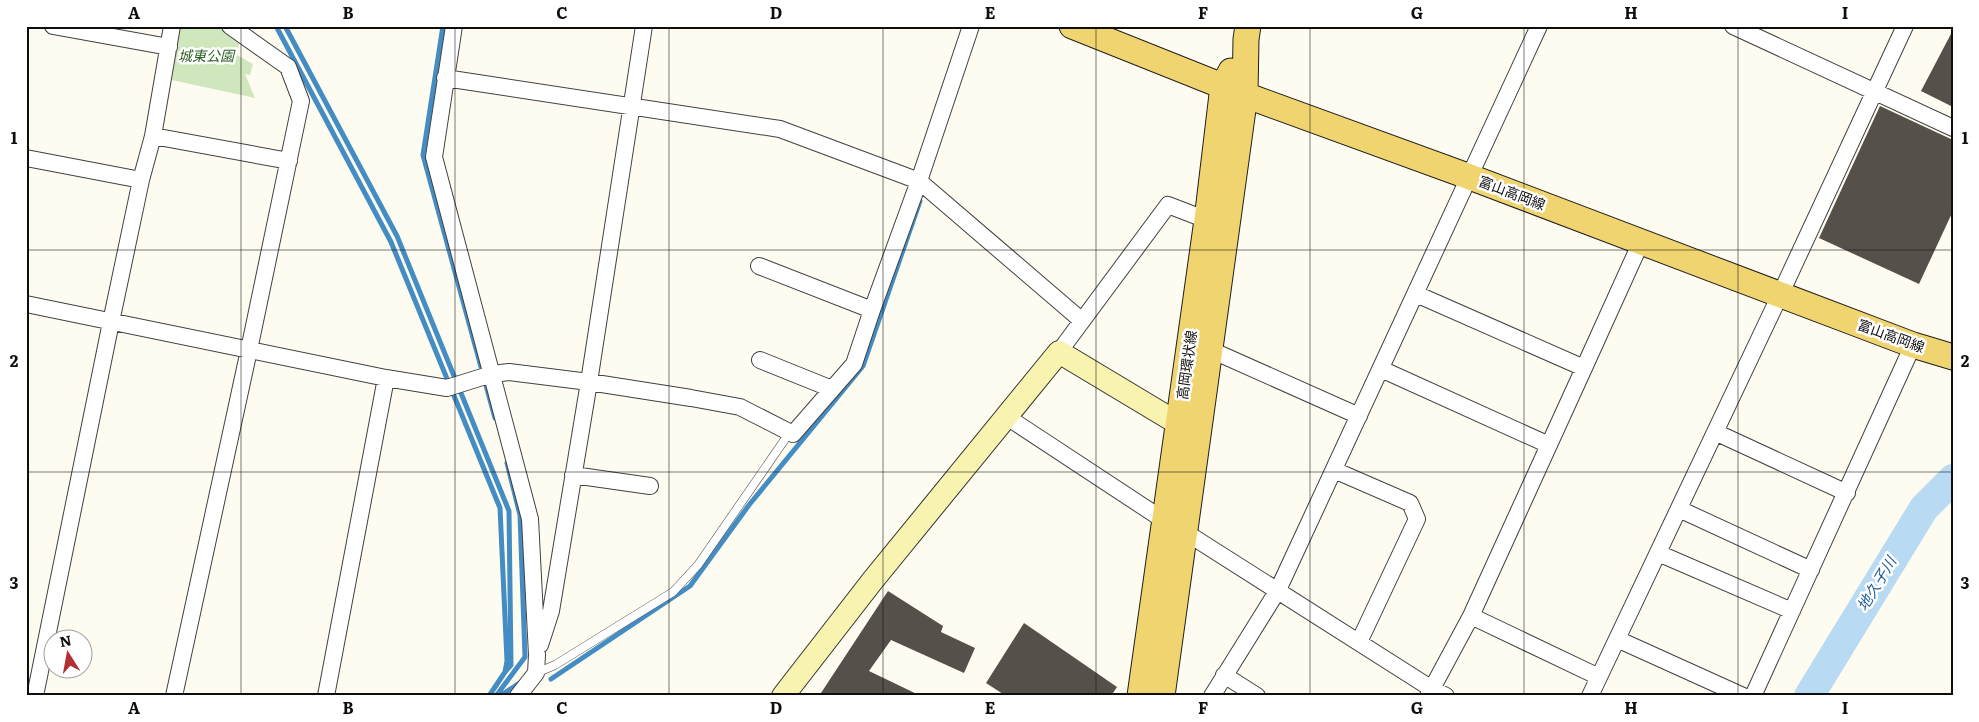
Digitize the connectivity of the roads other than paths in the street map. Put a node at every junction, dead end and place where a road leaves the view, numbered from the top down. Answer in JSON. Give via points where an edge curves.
{"nodes":[{"id":1,"x":53,"y":26,"type":"edge"},
{"id":2,"x":172,"y":26,"type":"edge"},
{"id":3,"x":230,"y":26,"type":"edge"},
{"id":4,"x":644,"y":26,"type":"edge"},
{"id":5,"x":971,"y":26,"type":"edge"},
{"id":6,"x":1072,"y":26,"type":"edge"},
{"id":7,"x":1539,"y":26,"type":"edge"},
{"id":8,"x":1733,"y":26,"type":"edge"},
{"id":9,"x":1905,"y":26,"type":"edge"},
{"id":10,"x":448,"y":27,"type":"edge"},
{"id":11,"x":1247,"y":33,"type":"edge"},
{"id":12,"x":169,"y":47,"type":"junction"},
{"id":13,"x":445,"y":78,"type":"junction"},
{"id":14,"x":1234,"y":90,"type":"junction"},
{"id":15,"x":1874,"y":92,"type":"junction"},
{"id":16,"x":631,"y":106,"type":"junction"},
{"id":17,"x":1953,"y":128,"type":"edge"},
{"id":18,"x":153,"y":136,"type":"junction"},
{"id":19,"x":26,"y":158,"type":"edge"},
{"id":20,"x":289,"y":161,"type":"junction"},
{"id":21,"x":1470,"y":177,"type":"junction"},
{"id":22,"x":141,"y":180,"type":"junction"},
{"id":23,"x":924,"y":184,"type":"junction"},
{"id":24,"x":1207,"y":220,"type":"junction"},
{"id":25,"x":1641,"y":242,"type":"junction"},
{"id":26,"x":759,"y":266,"type":"dead end"},
{"id":27,"x":1416,"y":294,"type":"junction"},
{"id":28,"x":1780,"y":295,"type":"junction"},
{"id":29,"x":26,"y":304,"type":"edge"},
{"id":30,"x":872,"y":310,"type":"junction"},
{"id":31,"x":1082,"y":320,"type":"junction"},
{"id":32,"x":111,"y":322,"type":"junction"},
{"id":33,"x":1913,"y":345,"type":"junction"},
{"id":34,"x":249,"y":350,"type":"junction"},
{"id":35,"x":1211,"y":350,"type":"junction"},
{"id":36,"x":1059,"y":352,"type":"junction"},
{"id":37,"x":1953,"y":357,"type":"edge"},
{"id":38,"x":760,"y":360,"type":"dead end"},
{"id":39,"x":1584,"y":368,"type":"junction"},
{"id":40,"x":1381,"y":370,"type":"junction"},
{"id":41,"x":386,"y":378,"type":"junction"},
{"id":42,"x":480,"y":378,"type":"junction"},
{"id":43,"x":589,"y":382,"type":"junction"},
{"id":44,"x":832,"y":389,"type":"junction"},
{"id":45,"x":1359,"y":416,"type":"junction"},
{"id":46,"x":1007,"y":417,"type":"junction"},
{"id":47,"x":1190,"y":425,"type":"junction"},
{"id":48,"x":790,"y":432,"type":"junction"},
{"id":49,"x":1715,"y":432,"type":"junction"},
{"id":50,"x":1549,"y":445,"type":"junction"},
{"id":51,"x":1334,"y":470,"type":"junction"},
{"id":52,"x":573,"y":475,"type":"junction"},
{"id":53,"x":650,"y":486,"type":"dead end"},
{"id":54,"x":1846,"y":493,"type":"junction"},
{"id":55,"x":1679,"y":509,"type":"junction"},
{"id":56,"x":1175,"y":527,"type":"junction"},
{"id":57,"x":1658,"y":553,"type":"junction"},
{"id":58,"x":1811,"y":570,"type":"junction"},
{"id":59,"x":1278,"y":590,"type":"junction"},
{"id":60,"x":1792,"y":611,"type":"junction"},
{"id":61,"x":1471,"y":616,"type":"junction"},
{"id":62,"x":1617,"y":639,"type":"junction"},
{"id":63,"x":1359,"y":642,"type":"junction"},
{"id":64,"x":537,"y":655,"type":"junction"},
{"id":65,"x":536,"y":674,"type":"junction"},
{"id":66,"x":1224,"y":675,"type":"junction"},
{"id":67,"x":1600,"y":677,"type":"junction"},
{"id":68,"x":1435,"y":694,"type":"edge"},
{"id":69,"x":34,"y":696,"type":"edge"},
{"id":70,"x":174,"y":696,"type":"edge"},
{"id":71,"x":326,"y":696,"type":"edge"},
{"id":72,"x":518,"y":696,"type":"edge"},
{"id":73,"x":783,"y":696,"type":"edge"},
{"id":74,"x":1140,"y":696,"type":"edge"},
{"id":75,"x":1162,"y":696,"type":"edge"},
{"id":76,"x":1212,"y":696,"type":"edge"},
{"id":77,"x":1257,"y":696,"type":"edge"},
{"id":78,"x":1590,"y":696,"type":"edge"},
{"id":79,"x":1743,"y":696,"type":"edge"},
{"id":80,"x":1753,"y":696,"type":"edge"}],
"edges":[{"from":1,"to":12,"type":"street"},
{"from":2,"to":12,"type":"street"},
{"from":3,"to":20,"type":"street","via":[[288,67],[301,101]]},
{"from":4,"to":16,"type":"street"},
{"from":5,"to":23,"type":"street"},
{"from":6,"to":14,"type":"main road","name":"富山高岡線"},
{"from":7,"to":21,"type":"street"},
{"from":8,"to":15,"type":"street"},
{"from":9,"to":15,"type":"street"},
{"from":10,"to":13,"type":"street"},
{"from":11,"to":14,"type":"main road","name":"高岡環状線"},
{"from":12,"to":18,"type":"street"},
{"from":13,"to":16,"type":"street"},
{"from":13,"to":42,"type":"street","via":[[434,157]]},
{"from":14,"to":21,"type":"main road","name":"富山高岡線"},
{"from":14,"to":24,"type":"main road","name":"高岡環状線"},
{"from":14,"to":35,"type":"main road","name":"高岡環状線"},
{"from":15,"to":17,"type":"street"},
{"from":15,"to":28,"type":"street"},
{"from":16,"to":23,"type":"street","via":[[780,129]]},
{"from":16,"to":43,"type":"street"},
{"from":18,"to":20,"type":"street"},
{"from":18,"to":22,"type":"street"},
{"from":19,"to":22,"type":"street"},
{"from":20,"to":34,"type":"street"},
{"from":21,"to":25,"type":"main road","name":"富山高岡線"},
{"from":21,"to":27,"type":"street"},
{"from":22,"to":32,"type":"street"},
{"from":23,"to":30,"type":"street"},
{"from":23,"to":31,"type":"street"},
{"from":24,"to":31,"type":"street","via":[[1168,205]]},
{"from":24,"to":47,"type":"main road","name":"高岡環状線"},
{"from":25,"to":28,"type":"main road","name":"富山高岡線"},
{"from":25,"to":39,"type":"street"},
{"from":26,"to":30,"type":"street"},
{"from":27,"to":39,"type":"street"},
{"from":27,"to":40,"type":"street"},
{"from":28,"to":33,"type":"main road","name":"富山高岡線"},
{"from":28,"to":49,"type":"street"},
{"from":29,"to":32,"type":"street"},
{"from":30,"to":44,"type":"street","via":[[854,364]]},
{"from":31,"to":36,"type":"street"},
{"from":32,"to":34,"type":"street"},
{"from":32,"to":69,"type":"street"},
{"from":33,"to":37,"type":"main road","name":"富山高岡線"},
{"from":33,"to":54,"type":"street"},
{"from":34,"to":41,"type":"street"},
{"from":34,"to":70,"type":"street"},
{"from":35,"to":45,"type":"street"},
{"from":35,"to":47,"type":"main road","name":"高岡環状線"},
{"from":36,"to":46,"type":"street"},
{"from":36,"to":47,"type":"street"},
{"from":38,"to":44,"type":"street"},
{"from":39,"to":50,"type":"street"},
{"from":40,"to":45,"type":"street"},
{"from":40,"to":50,"type":"street"},
{"from":41,"to":42,"type":"street","via":[[447,388]]},
{"from":41,"to":71,"type":"street"},
{"from":42,"to":43,"type":"street","via":[[509,372]]},
{"from":42,"to":64,"type":"street","via":[[530,519]]},
{"from":43,"to":48,"type":"street","via":[[740,407]]},
{"from":43,"to":52,"type":"street"},
{"from":44,"to":48,"type":"street","via":[[792,434]]},
{"from":45,"to":51,"type":"street"},
{"from":46,"to":56,"type":"street"},
{"from":46,"to":73,"type":"street","via":[[928,520],[873,580]]},
{"from":47,"to":56,"type":"main road","name":"高岡環状線"},
{"from":48,"to":65,"type":"lane","via":[[698,566],[673,592],[556,665]]},
{"from":49,"to":54,"type":"street"},
{"from":49,"to":55,"type":"street"},
{"from":50,"to":61,"type":"street"},
{"from":51,"to":59,"type":"street"},
{"from":51,"to":63,"type":"street","via":[[1410,503],[1417,518]]},
{"from":52,"to":53,"type":"street"},
{"from":52,"to":64,"type":"street","via":[[550,611]]},
{"from":54,"to":58,"type":"street"},
{"from":55,"to":57,"type":"street"},
{"from":55,"to":58,"type":"street"},
{"from":56,"to":59,"type":"street"},
{"from":56,"to":74,"type":"main road","name":"高岡環状線"},
{"from":56,"to":75,"type":"main road","name":"高岡環状線"},
{"from":57,"to":60,"type":"street"},
{"from":57,"to":62,"type":"street"},
{"from":58,"to":60,"type":"street"},
{"from":59,"to":63,"type":"street"},
{"from":59,"to":66,"type":"street"},
{"from":60,"to":80,"type":"street"},
{"from":61,"to":67,"type":"street"},
{"from":61,"to":68,"type":"street"},
{"from":62,"to":67,"type":"street"},
{"from":62,"to":79,"type":"street"},
{"from":63,"to":68,"type":"street"},
{"from":64,"to":65,"type":"street"},
{"from":65,"to":72,"type":"street"},
{"from":66,"to":76,"type":"street"},
{"from":66,"to":77,"type":"street"},
{"from":67,"to":78,"type":"street"}]}
